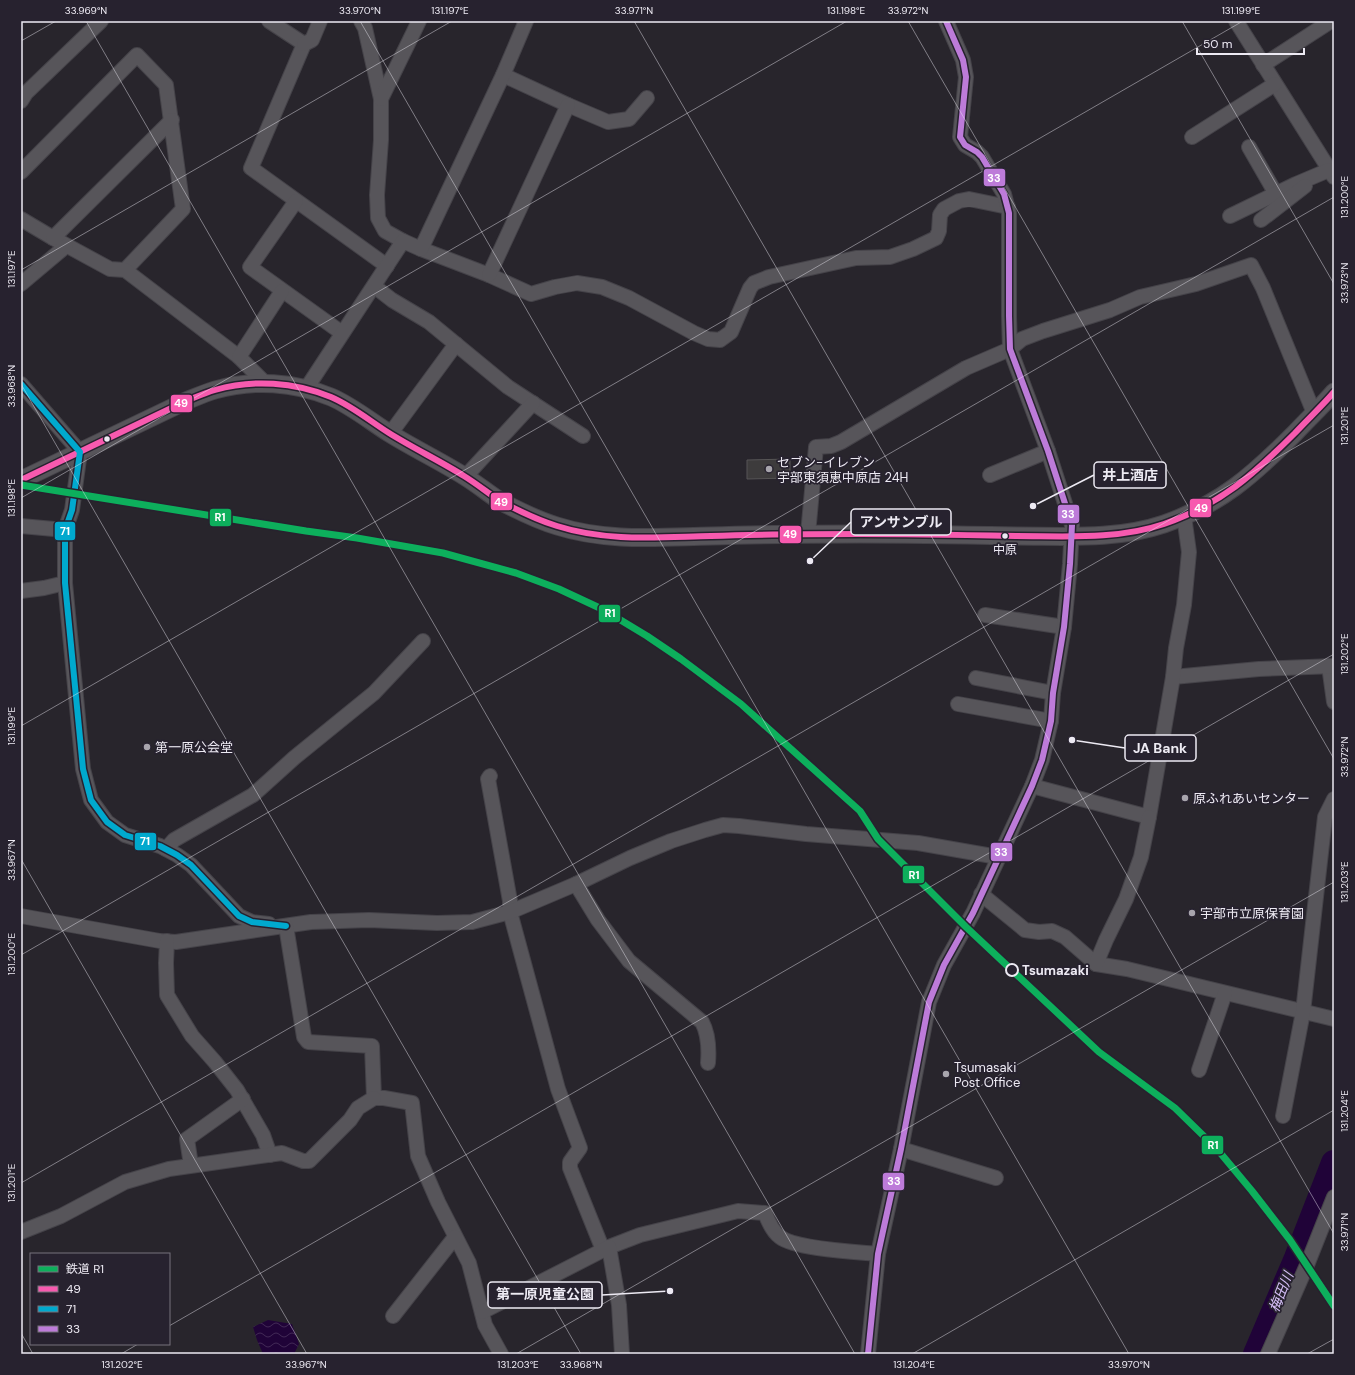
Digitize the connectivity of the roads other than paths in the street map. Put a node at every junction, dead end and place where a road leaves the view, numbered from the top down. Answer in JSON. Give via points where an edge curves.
{"nodes":[{"id":1,"x":101,"y":21,"type":"edge"},
{"id":2,"x":269,"y":21,"type":"edge"},
{"id":3,"x":320,"y":21,"type":"edge"},
{"id":4,"x":361,"y":21,"type":"edge"},
{"id":5,"x":419,"y":21,"type":"edge"},
{"id":6,"x":526,"y":21,"type":"edge"},
{"id":7,"x":946,"y":21,"type":"edge"},
{"id":8,"x":1236,"y":21,"type":"edge"},
{"id":9,"x":1331,"y":21,"type":"edge"},
{"id":10,"x":304,"y":44,"type":"junction"},
{"id":11,"x":1263,"y":65,"type":"junction"},
{"id":12,"x":503,"y":75,"type":"junction"},
{"id":13,"x":1275,"y":84,"type":"junction"},
{"id":14,"x":23,"y":95,"type":"edge"},
{"id":15,"x":647,"y":98,"type":"dead end"},
{"id":16,"x":381,"y":99,"type":"junction"},
{"id":17,"x":568,"y":105,"type":"junction"},
{"id":18,"x":172,"y":120,"type":"junction"},
{"id":19,"x":1192,"y":137,"type":"dead end"},
{"id":20,"x":1249,"y":147,"type":"dead end"},
{"id":21,"x":21,"y":172,"type":"edge"},
{"id":22,"x":1330,"y":175,"type":"edge"},
{"id":23,"x":1276,"y":194,"type":"junction"},
{"id":24,"x":296,"y":201,"type":"junction"},
{"id":25,"x":1008,"y":207,"type":"junction"},
{"id":26,"x":1230,"y":216,"type":"dead end"},
{"id":27,"x":21,"y":219,"type":"edge"},
{"id":28,"x":1261,"y":220,"type":"dead end"},
{"id":29,"x":53,"y":238,"type":"junction"},
{"id":30,"x":403,"y":241,"type":"junction"},
{"id":31,"x":66,"y":246,"type":"junction"},
{"id":32,"x":421,"y":249,"type":"junction"},
{"id":33,"x":387,"y":266,"type":"junction"},
{"id":34,"x":125,"y":270,"type":"junction"},
{"id":35,"x":489,"y":275,"type":"junction"},
{"id":36,"x":21,"y":284,"type":"edge"},
{"id":37,"x":374,"y":286,"type":"junction"},
{"id":38,"x":282,"y":291,"type":"junction"},
{"id":39,"x":342,"y":333,"type":"junction"},
{"id":40,"x":456,"y":344,"type":"junction"},
{"id":41,"x":1010,"y":349,"type":"junction"},
{"id":42,"x":239,"y":356,"type":"junction"},
{"id":43,"x":265,"y":383,"type":"junction"},
{"id":44,"x":21,"y":384,"type":"edge"},
{"id":45,"x":306,"y":389,"type":"junction"},
{"id":46,"x":1334,"y":392,"type":"edge"},
{"id":47,"x":533,"y":403,"type":"junction"},
{"id":48,"x":1314,"y":413,"type":"junction"},
{"id":49,"x":390,"y":434,"type":"junction"},
{"id":50,"x":583,"y":436,"type":"dead end"},
{"id":51,"x":1048,"y":451,"type":"junction"},
{"id":52,"x":80,"y":452,"type":"junction"},
{"id":53,"x":990,"y":475,"type":"dead end"},
{"id":54,"x":466,"y":477,"type":"junction"},
{"id":55,"x":21,"y":480,"type":"edge"},
{"id":56,"x":1184,"y":516,"type":"junction"},
{"id":57,"x":21,"y":526,"type":"edge"},
{"id":58,"x":65,"y":530,"type":"junction"},
{"id":59,"x":808,"y":534,"type":"junction"},
{"id":60,"x":1071,"y":537,"type":"junction"},
{"id":61,"x":65,"y":583,"type":"junction"},
{"id":62,"x":21,"y":590,"type":"edge"},
{"id":63,"x":985,"y":615,"type":"dead end"},
{"id":64,"x":1064,"y":627,"type":"junction"},
{"id":65,"x":423,"y":640,"type":"dead end"},
{"id":66,"x":1332,"y":666,"type":"edge"},
{"id":67,"x":1173,"y":677,"type":"junction"},
{"id":68,"x":976,"y":678,"type":"dead end"},
{"id":69,"x":1053,"y":693,"type":"junction"},
{"id":70,"x":1334,"y":702,"type":"edge"},
{"id":71,"x":958,"y":704,"type":"dead end"},
{"id":72,"x":1051,"y":721,"type":"junction"},
{"id":73,"x":490,"y":776,"type":"dead end"},
{"id":74,"x":1032,"y":786,"type":"junction"},
{"id":75,"x":1334,"y":799,"type":"edge"},
{"id":76,"x":1149,"y":817,"type":"junction"},
{"id":77,"x":166,"y":849,"type":"junction"},
{"id":78,"x":998,"y":857,"type":"junction"},
{"id":79,"x":576,"y":884,"type":"junction"},
{"id":80,"x":981,"y":894,"type":"junction"},
{"id":81,"x":510,"y":912,"type":"junction"},
{"id":82,"x":21,"y":916,"type":"edge"},
{"id":83,"x":286,"y":926,"type":"junction"},
{"id":84,"x":167,"y":941,"type":"junction"},
{"id":85,"x":1096,"y":964,"type":"junction"},
{"id":86,"x":1225,"y":993,"type":"junction"},
{"id":87,"x":1303,"y":1012,"type":"junction"},
{"id":88,"x":1334,"y":1020,"type":"edge"},
{"id":89,"x":708,"y":1063,"type":"dead end"},
{"id":90,"x":1198,"y":1070,"type":"dead end"},
{"id":91,"x":374,"y":1098,"type":"junction"},
{"id":92,"x":242,"y":1099,"type":"junction"},
{"id":93,"x":1283,"y":1116,"type":"dead end"},
{"id":94,"x":901,"y":1149,"type":"junction"},
{"id":95,"x":270,"y":1155,"type":"junction"},
{"id":96,"x":190,"y":1166,"type":"junction"},
{"id":97,"x":996,"y":1178,"type":"dead end"},
{"id":98,"x":1334,"y":1198,"type":"edge"},
{"id":99,"x":21,"y":1232,"type":"edge"},
{"id":100,"x":455,"y":1237,"type":"junction"},
{"id":101,"x":606,"y":1249,"type":"junction"},
{"id":102,"x":878,"y":1254,"type":"junction"},
{"id":103,"x":482,"y":1312,"type":"junction"},
{"id":104,"x":393,"y":1316,"type":"dead end"},
{"id":105,"x":501,"y":1354,"type":"edge"},
{"id":106,"x":622,"y":1354,"type":"edge"},
{"id":107,"x":868,"y":1354,"type":"edge"},
{"id":108,"x":1268,"y":1354,"type":"edge"}],
"edges":[{"from":1,"to":14,"type":"street"},
{"from":2,"to":10,"type":"street"},
{"from":3,"to":10,"type":"street","via":[[312,40]]},
{"from":4,"to":16,"type":"street","via":[[365,28]]},
{"from":5,"to":16,"type":"street"},
{"from":6,"to":12,"type":"street"},
{"from":7,"to":25,"type":"street","via":[[963,60],[966,77],[960,137],[965,145],[982,157],[1004,194]]},
{"from":8,"to":11,"type":"street"},
{"from":9,"to":11,"type":"street"},
{"from":10,"to":24,"type":"street","via":[[251,168]]},
{"from":11,"to":13,"type":"street"},
{"from":12,"to":17,"type":"street"},
{"from":12,"to":32,"type":"street"},
{"from":13,"to":19,"type":"street"},
{"from":13,"to":22,"type":"street"},
{"from":15,"to":17,"type":"street","via":[[629,119],[608,122]]},
{"from":16,"to":30,"type":"street","via":[[378,218],[385,231]]},
{"from":17,"to":35,"type":"street"},
{"from":18,"to":21,"type":"street","via":[[166,85],[137,55]]},
{"from":18,"to":29,"type":"street"},
{"from":18,"to":34,"type":"street","via":[[184,209]]},
{"from":20,"to":23,"type":"street"},
{"from":22,"to":23,"type":"street"},
{"from":22,"to":28,"type":"street","via":[[1299,191]]},
{"from":23,"to":26,"type":"street"},
{"from":24,"to":33,"type":"street"},
{"from":24,"to":38,"type":"street","via":[[250,267]]},
{"from":25,"to":35,"type":"street","via":[[969,199],[959,200],[944,209],[940,215],[936,238],[914,249],[890,257],[856,258],[769,276],[754,283],[750,288],[731,332],[720,340],[708,339],[694,333],[629,298],[602,287],[577,283],[531,294]]},
{"from":25,"to":41,"type":"street"},
{"from":27,"to":29,"type":"street"},
{"from":29,"to":31,"type":"street"},
{"from":30,"to":32,"type":"street"},
{"from":30,"to":33,"type":"street"},
{"from":31,"to":34,"type":"street","via":[[110,269]]},
{"from":31,"to":36,"type":"street"},
{"from":32,"to":35,"type":"street"},
{"from":33,"to":37,"type":"street"},
{"from":34,"to":42,"type":"street"},
{"from":37,"to":39,"type":"street"},
{"from":37,"to":40,"type":"street","via":[[429,322]]},
{"from":38,"to":39,"type":"street"},
{"from":38,"to":42,"type":"street"},
{"from":39,"to":45,"type":"street"},
{"from":40,"to":47,"type":"street","via":[[508,387]]},
{"from":40,"to":49,"type":"street"},
{"from":41,"to":48,"type":"street","via":[[1022,340],[1043,331],[1110,310],[1140,297],[1196,284],[1251,265],[1263,288]]},
{"from":41,"to":51,"type":"street"},
{"from":41,"to":59,"type":"street","via":[[966,368],[841,442],[816,447]]},
{"from":42,"to":43,"type":"street"},
{"from":43,"to":45,"type":"street"},
{"from":43,"to":52,"type":"street","via":[[237,385],[186,401]]},
{"from":44,"to":52,"type":"street"},
{"from":45,"to":49,"type":"street","via":[[331,397]]},
{"from":46,"to":48,"type":"street"},
{"from":47,"to":50,"type":"street"},
{"from":47,"to":54,"type":"street"},
{"from":48,"to":56,"type":"street","via":[[1272,456],[1232,490]]},
{"from":49,"to":54,"type":"street"},
{"from":51,"to":53,"type":"street"},
{"from":51,"to":60,"type":"street","via":[[1072,525]]},
{"from":52,"to":55,"type":"street"},
{"from":52,"to":58,"type":"street","via":[[72,510]]},
{"from":54,"to":59,"type":"street","via":[[498,500],[528,516],[579,533],[647,537]]},
{"from":56,"to":60,"type":"street","via":[[1160,525],[1120,534]]},
{"from":56,"to":67,"type":"street","via":[[1189,552]]},
{"from":57,"to":58,"type":"street"},
{"from":58,"to":61,"type":"street"},
{"from":59,"to":60,"type":"street"},
{"from":60,"to":64,"type":"street"},
{"from":61,"to":62,"type":"street"},
{"from":61,"to":77,"type":"street","via":[[83,769],[91,800],[107,822],[125,835]]},
{"from":63,"to":64,"type":"street"},
{"from":64,"to":69,"type":"street"},
{"from":65,"to":77,"type":"street","via":[[374,693],[253,795],[174,840]]},
{"from":66,"to":67,"type":"street"},
{"from":66,"to":70,"type":"street"},
{"from":67,"to":76,"type":"street"},
{"from":68,"to":69,"type":"street"},
{"from":69,"to":72,"type":"street"},
{"from":71,"to":72,"type":"street"},
{"from":72,"to":74,"type":"street","via":[[1042,760]]},
{"from":73,"to":81,"type":"street","via":[[488,779]]},
{"from":74,"to":76,"type":"street"},
{"from":74,"to":78,"type":"street"},
{"from":75,"to":87,"type":"street","via":[[1325,817]]},
{"from":76,"to":85,"type":"street","via":[[1141,857],[1126,899]]},
{"from":77,"to":83,"type":"street","via":[[191,865],[239,916],[252,922]]},
{"from":78,"to":79,"type":"street","via":[[918,843],[723,825],[671,841]]},
{"from":78,"to":80,"type":"street"},
{"from":79,"to":81,"type":"street"},
{"from":79,"to":89,"type":"street","via":[[598,920],[629,961],[702,1022],[705,1027]]},
{"from":80,"to":85,"type":"street","via":[[1025,930],[1052,931],[1065,938]]},
{"from":80,"to":94,"type":"street","via":[[944,965],[929,1002]]},
{"from":81,"to":83,"type":"street","via":[[472,922],[369,920],[311,922]]},
{"from":81,"to":101,"type":"street","via":[[558,1090],[580,1148],[570,1162],[570,1168]]},
{"from":82,"to":84,"type":"street"},
{"from":83,"to":84,"type":"street","via":[[176,942]]},
{"from":83,"to":91,"type":"street","via":[[304,1037],[308,1042],[372,1046]]},
{"from":84,"to":92,"type":"street","via":[[167,995],[192,1036]]},
{"from":85,"to":86,"type":"street"},
{"from":86,"to":87,"type":"street"},
{"from":86,"to":90,"type":"street"},
{"from":87,"to":88,"type":"street"},
{"from":87,"to":93,"type":"street"},
{"from":91,"to":95,"type":"street","via":[[358,1108],[350,1120],[309,1161],[282,1153]]},
{"from":91,"to":100,"type":"street","via":[[412,1103],[418,1156]]},
{"from":92,"to":95,"type":"street","via":[[263,1135]]},
{"from":92,"to":96,"type":"street","via":[[187,1139]]},
{"from":94,"to":97,"type":"street"},
{"from":94,"to":102,"type":"street"},
{"from":95,"to":96,"type":"street"},
{"from":96,"to":99,"type":"street","via":[[169,1169],[125,1182],[61,1216]]},
{"from":98,"to":108,"type":"street"},
{"from":100,"to":103,"type":"street","via":[[469,1263]]},
{"from":100,"to":104,"type":"street"},
{"from":101,"to":102,"type":"street","via":[[640,1235],[738,1211],[765,1214],[770,1226],[780,1237],[802,1246]]},
{"from":101,"to":103,"type":"street"},
{"from":101,"to":106,"type":"street","via":[[619,1305]]},
{"from":102,"to":107,"type":"street"},
{"from":103,"to":105,"type":"street","via":[[485,1325]]}]}
